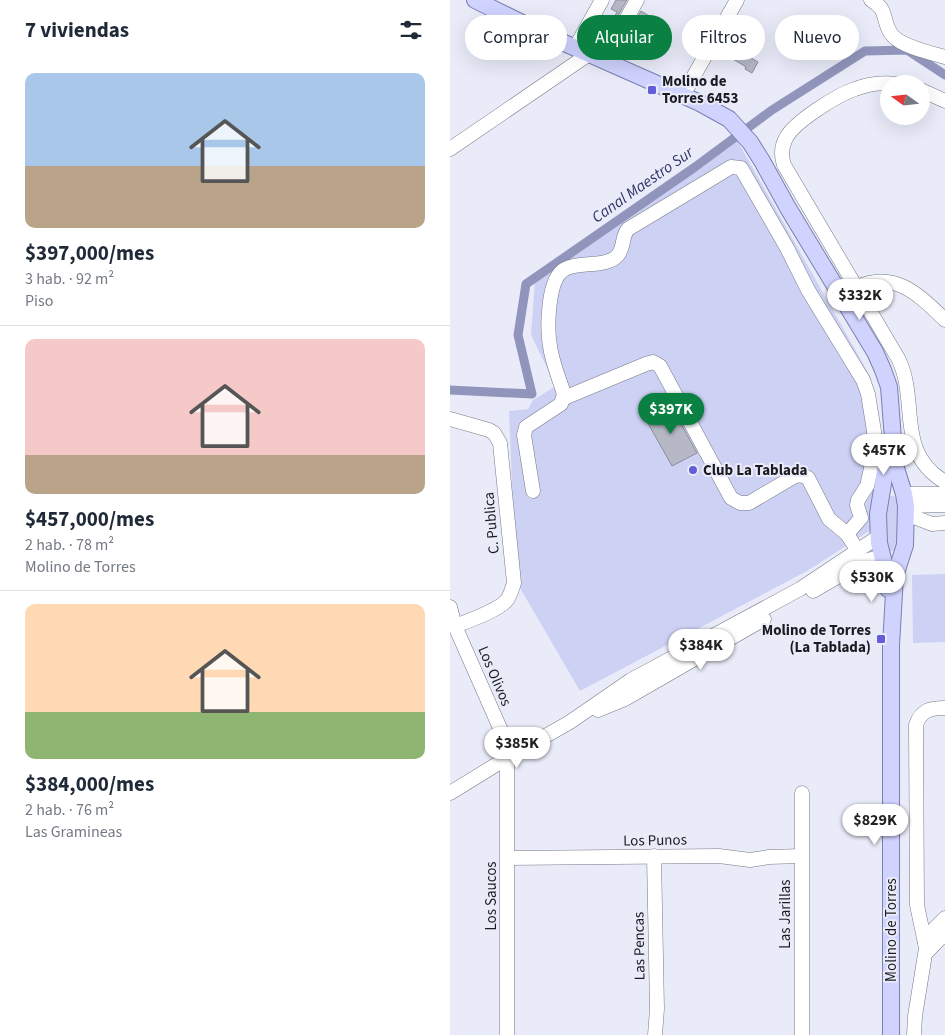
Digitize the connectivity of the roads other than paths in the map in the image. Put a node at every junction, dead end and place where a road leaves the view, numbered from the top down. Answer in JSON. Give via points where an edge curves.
{"nodes":[{"id":1,"x":475,"y":0,"type":"edge"},
{"id":2,"x":602,"y":0,"type":"edge"},
{"id":3,"x":637,"y":0,"type":"edge"},
{"id":4,"x":737,"y":0,"type":"edge"},
{"id":5,"x":871,"y":0,"type":"edge"},
{"id":6,"x":596,"y":15,"type":"edge"},
{"id":7,"x":628,"y":15,"type":"edge"},
{"id":8,"x":577,"y":49,"type":"edge"},
{"id":9,"x":577,"y":55,"type":"edge"},
{"id":10,"x":945,"y":57,"type":"edge"},
{"id":11,"x":603,"y":60,"type":"edge"},
{"id":12,"x":880,"y":84,"type":"edge"},
{"id":13,"x":930,"y":94,"type":"edge"},
{"id":14,"x":683,"y":95,"type":"junction"},
{"id":15,"x":945,"y":101,"type":"edge"},
{"id":16,"x":450,"y":149,"type":"edge"},
{"id":17,"x":771,"y":175,"type":"junction"},
{"id":18,"x":805,"y":236,"type":"junction"},
{"id":19,"x":787,"y":248,"type":"junction"},
{"id":20,"x":817,"y":256,"type":"junction"},
{"id":21,"x":797,"y":268,"type":"junction"},
{"id":22,"x":856,"y":287,"type":"junction"},
{"id":23,"x":844,"y":299,"type":"junction"},
{"id":24,"x":945,"y":320,"type":"edge"},
{"id":25,"x":564,"y":398,"type":"junction"},
{"id":26,"x":450,"y":419,"type":"edge"},
{"id":27,"x":891,"y":426,"type":"junction"},
{"id":28,"x":945,"y":482,"type":"edge"},
{"id":29,"x":533,"y":491,"type":"dead end"},
{"id":30,"x":945,"y":494,"type":"edge"},
{"id":31,"x":879,"y":500,"type":"junction"},
{"id":32,"x":905,"y":504,"type":"junction"},
{"id":33,"x":945,"y":505,"type":"edge"},
{"id":34,"x":939,"y":523,"type":"edge"},
{"id":35,"x":847,"y":534,"type":"junction"},
{"id":36,"x":878,"y":537,"type":"junction"},
{"id":37,"x":905,"y":544,"type":"junction"},
{"id":38,"x":858,"y":551,"type":"junction"},
{"id":39,"x":882,"y":556,"type":"junction"},
{"id":40,"x":829,"y":576,"type":"junction"},
{"id":41,"x":450,"y":607,"type":"edge"},
{"id":42,"x":456,"y":626,"type":"junction"},
{"id":43,"x":891,"y":645,"type":"junction"},
{"id":44,"x":945,"y":708,"type":"edge"},
{"id":45,"x":508,"y":758,"type":"junction"},
{"id":46,"x":450,"y":793,"type":"edge"},
{"id":47,"x":802,"y":793,"type":"dead end"},
{"id":48,"x":654,"y":856,"type":"junction"},
{"id":49,"x":801,"y":856,"type":"junction"},
{"id":50,"x":508,"y":858,"type":"junction"},
{"id":51,"x":945,"y":918,"type":"edge"},
{"id":52,"x":945,"y":933,"type":"edge"},
{"id":53,"x":925,"y":948,"type":"junction"},
{"id":54,"x":507,"y":1035,"type":"edge"},
{"id":55,"x":655,"y":1035,"type":"edge"},
{"id":56,"x":802,"y":1035,"type":"edge"},
{"id":57,"x":890,"y":1035,"type":"edge"},
{"id":58,"x":914,"y":1035,"type":"edge"}],
"edges":[{"from":1,"to":8,"type":"main road","name":"Molino de Torres"},
{"from":2,"to":6,"type":"street"},
{"from":3,"to":7,"type":"street"},
{"from":4,"to":14,"type":"street"},
{"from":5,"to":10,"type":"street","via":[[882,8],[893,37]]},
{"from":9,"to":16,"type":"street"},
{"from":11,"to":14,"type":"main road","name":"Molino de Torres"},
{"from":12,"to":22,"type":"street","via":[[837,97],[790,131],[782,148],[784,165]]},
{"from":13,"to":15,"type":"street"},
{"from":14,"to":17,"type":"main road","name":"Molino de Torres","via":[[729,119],[750,142]]},
{"from":17,"to":18,"type":"main road","name":"Molino de Torres"},
{"from":17,"to":23,"type":"main road","name":"Molino de Torres"},
{"from":18,"to":19,"type":"street"},
{"from":18,"to":20,"type":"main road","name":"Molino de Torres"},
{"from":19,"to":21,"type":"street"},
{"from":19,"to":25,"type":"street","via":[[741,168],[730,167],[628,229],[624,233],[622,248],[610,261],[565,268],[553,288],[549,314],[549,345]]},
{"from":20,"to":21,"type":"street"},
{"from":20,"to":23,"type":"main road","name":"Molino de Torres"},
{"from":21,"to":35,"type":"street","via":[[863,380],[872,412],[874,455],[867,486],[858,500],[861,518]]},
{"from":22,"to":24,"type":"street","via":[[872,280],[897,283]]},
{"from":22,"to":28,"type":"street","via":[[902,367],[916,453],[927,468]]},
{"from":23,"to":27,"type":"main road","name":"Molino de Torres","via":[[883,370],[890,396]]},
{"from":25,"to":29,"type":"street","via":[[561,404],[526,427],[524,435]]},
{"from":25,"to":35,"type":"street","via":[[653,362],[660,366],[731,498],[749,504],[794,476],[801,475],[808,478],[829,519]]},
{"from":26,"to":42,"type":"street","name":"C. Publica","via":[[489,430],[500,443],[514,583],[506,602]]},
{"from":27,"to":31,"type":"main road","name":"Molino de Torres"},
{"from":27,"to":32,"type":"main road","name":"Molino de Torres","via":[[896,470]]},
{"from":30,"to":32,"type":"street"},
{"from":31,"to":32,"type":"main road","via":[[883,494],[896,491]]},
{"from":31,"to":36,"type":"main road","name":"Molino de Torres"},
{"from":32,"to":33,"type":"street"},
{"from":32,"to":34,"type":"street"},
{"from":32,"to":37,"type":"main road","name":"Molino de Torres"},
{"from":34,"to":37,"type":"street","via":[[914,532]]},
{"from":35,"to":38,"type":"street"},
{"from":36,"to":38,"type":"street"},
{"from":36,"to":39,"type":"main road","name":"Molino de Torres"},
{"from":37,"to":39,"type":"main road","via":[[899,555]]},
{"from":37,"to":43,"type":"main road","name":"Molino de Torres","via":[[896,576]]},
{"from":38,"to":40,"type":"street"},
{"from":39,"to":40,"type":"street"},
{"from":39,"to":43,"type":"main road","name":"Molino de Torres","via":[[887,576]]},
{"from":40,"to":45,"type":"street","via":[[631,680],[570,722]]},
{"from":41,"to":42,"type":"street","name":"Los Olivos"},
{"from":42,"to":45,"type":"street","name":"Los Olivos","via":[[506,739]]},
{"from":43,"to":57,"type":"main road","name":"Molino de Torres"},
{"from":44,"to":53,"type":"street","via":[[925,710],[916,725],[917,905]]},
{"from":45,"to":46,"type":"street"},
{"from":45,"to":50,"type":"street","name":"Los Saucos"},
{"from":47,"to":49,"type":"street","name":"Las Jarillas"},
{"from":48,"to":49,"type":"street","name":"Los Punos","via":[[719,856],[750,860]]},
{"from":48,"to":50,"type":"street","name":"Los Punos"},
{"from":48,"to":55,"type":"street","name":"Las Pencas"},
{"from":49,"to":56,"type":"street","name":"Las Jarillas"},
{"from":50,"to":54,"type":"street","name":"Los Saucos"},
{"from":51,"to":53,"type":"street","via":[[931,933]]},
{"from":52,"to":53,"type":"street"},
{"from":53,"to":58,"type":"street"}]}
